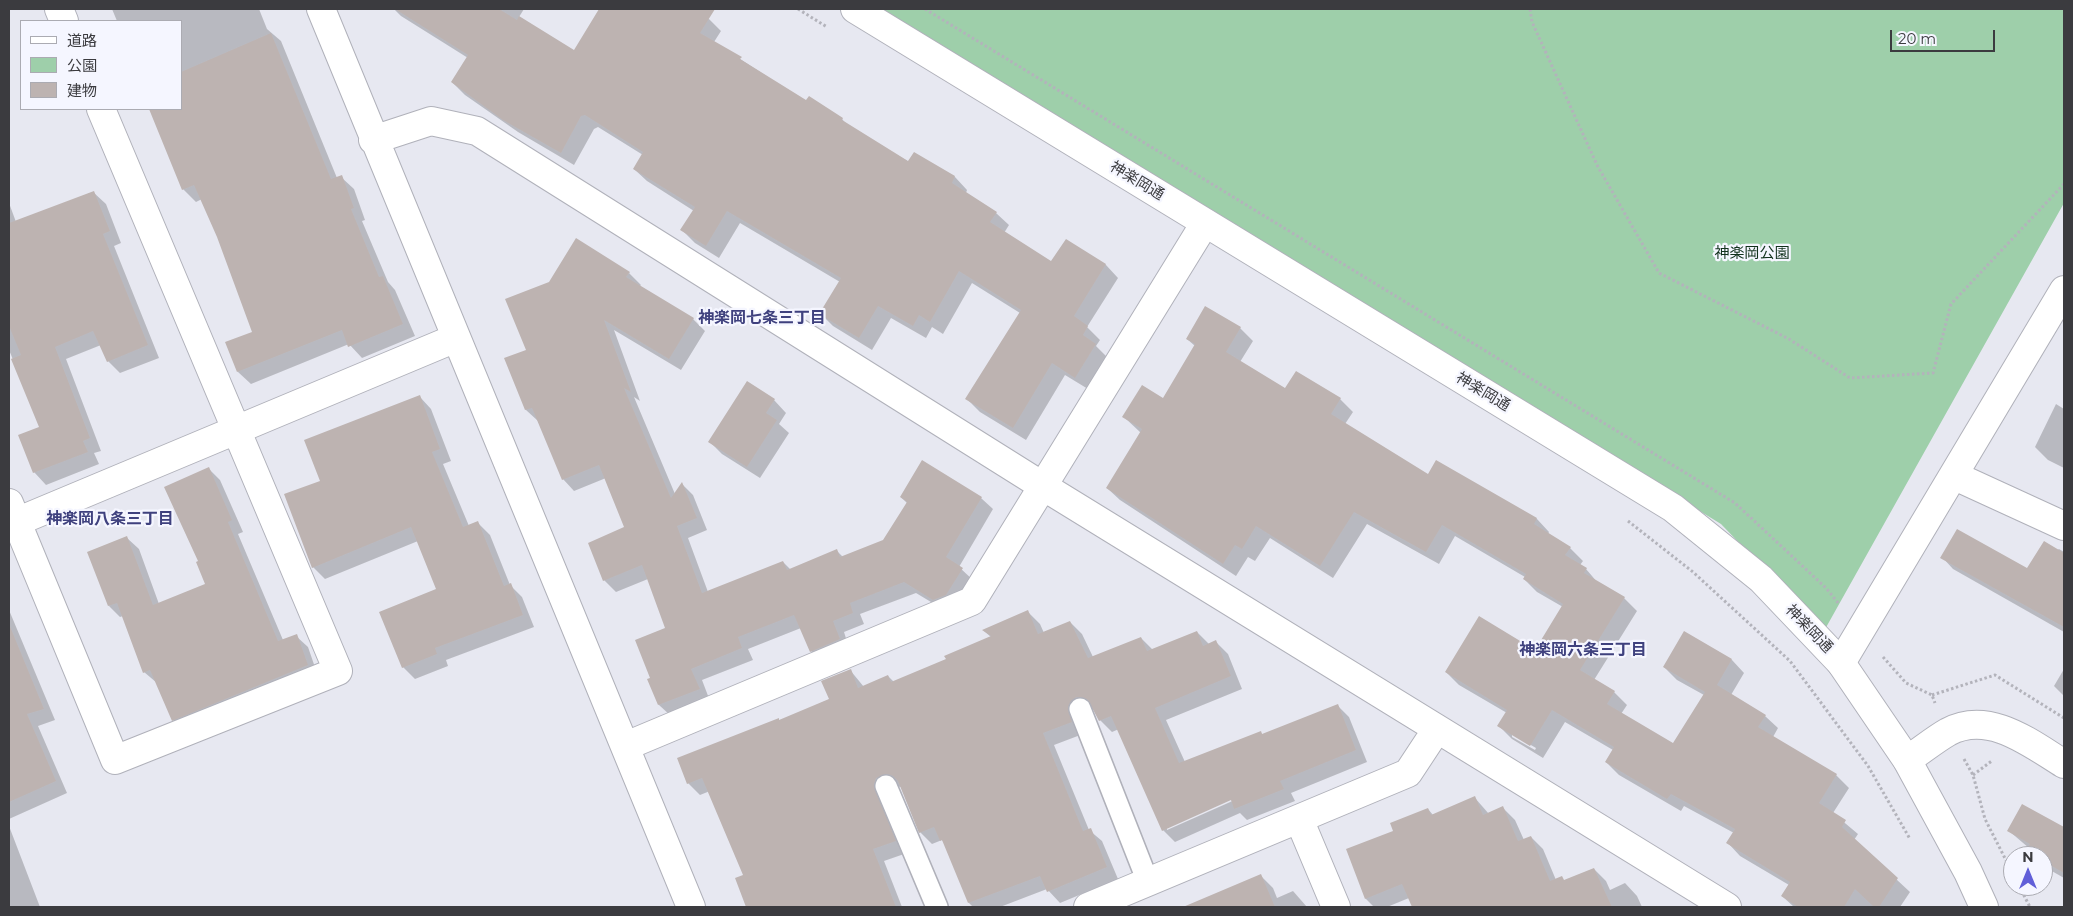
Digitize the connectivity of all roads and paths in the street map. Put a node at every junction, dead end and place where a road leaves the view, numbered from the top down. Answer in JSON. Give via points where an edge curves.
{"nodes":[{"id":1,"x":321,"y":9,"type":"edge"},
{"id":2,"x":798,"y":9,"type":"edge"},
{"id":3,"x":855,"y":9,"type":"edge"},
{"id":4,"x":1530,"y":9,"type":"edge"},
{"id":5,"x":832,"y":30,"type":"dead end"},
{"id":6,"x":101,"y":110,"type":"edge"},
{"id":7,"x":373,"y":140,"type":"junction"},
{"id":8,"x":2064,"y":184,"type":"edge"},
{"id":9,"x":1205,"y":223,"type":"junction"},
{"id":10,"x":2064,"y":290,"type":"edge"},
{"id":11,"x":456,"y":338,"type":"junction"},
{"id":12,"x":235,"y":430,"type":"junction"},
{"id":13,"x":1955,"y":476,"type":"junction"},
{"id":14,"x":1041,"y":485,"type":"junction"},
{"id":15,"x":11,"y":517,"type":"edge"},
{"id":16,"x":1625,"y":518,"type":"dead end"},
{"id":17,"x":2064,"y":526,"type":"edge"},
{"id":18,"x":1841,"y":663,"type":"junction"},
{"id":19,"x":1932,"y":695,"type":"dead end"},
{"id":20,"x":1080,"y":710,"type":"dead end"},
{"id":21,"x":2064,"y":718,"type":"edge"},
{"id":22,"x":1437,"y":729,"type":"junction"},
{"id":23,"x":626,"y":746,"type":"junction"},
{"id":24,"x":1907,"y":760,"type":"junction"},
{"id":25,"x":2064,"y":764,"type":"edge"},
{"id":26,"x":886,"y":786,"type":"dead end"},
{"id":27,"x":1299,"y":818,"type":"junction"},
{"id":28,"x":1911,"y":840,"type":"dead end"},
{"id":29,"x":1148,"y":882,"type":"junction"},
{"id":30,"x":1118,"y":902,"type":"edge"},
{"id":31,"x":691,"y":907,"type":"edge"},
{"id":32,"x":937,"y":907,"type":"edge"},
{"id":33,"x":1088,"y":907,"type":"edge"},
{"id":34,"x":1336,"y":907,"type":"edge"},
{"id":35,"x":1727,"y":907,"type":"edge"},
{"id":36,"x":1984,"y":907,"type":"edge"}],
"edges":[{"from":1,"to":7,"type":"street"},
{"from":2,"to":5,"type":"path"},
{"from":3,"to":9,"type":"street","name":"神楽岡通"},
{"from":4,"to":8,"type":"path","via":[[1532,22],[1597,165],[1658,273],[1789,339],[1850,378],[1933,374],[1951,304]]},
{"from":6,"to":12,"type":"street"},
{"from":7,"to":11,"type":"street"},
{"from":7,"to":14,"type":"street","via":[[431,121],[477,131]]},
{"from":9,"to":14,"type":"street"},
{"from":9,"to":18,"type":"street","name":"神楽岡通","via":[[1673,508],[1760,579]]},
{"from":10,"to":13,"type":"street"},
{"from":11,"to":12,"type":"street"},
{"from":11,"to":23,"type":"street"},
{"from":12,"to":15,"type":"street"},
{"from":12,"to":15,"type":"street","via":[[338,671],[116,760]]},
{"from":13,"to":17,"type":"street"},
{"from":13,"to":18,"type":"street"},
{"from":14,"to":22,"type":"street"},
{"from":14,"to":23,"type":"street","via":[[972,601]]},
{"from":16,"to":28,"type":"path","via":[[1693,572],[1790,661],[1868,766]]},
{"from":18,"to":24,"type":"street","name":"神楽岡通"},
{"from":19,"to":21,"type":"path","via":[[1995,676]]},
{"from":20,"to":29,"type":"lane"},
{"from":22,"to":27,"type":"street","via":[[1408,773]]},
{"from":22,"to":35,"type":"street"},
{"from":23,"to":31,"type":"street"},
{"from":24,"to":25,"type":"street","via":[[1950,731],[1981,723],[2011,732]]},
{"from":24,"to":36,"type":"street","name":"神楽岡通"},
{"from":26,"to":32,"type":"lane"},
{"from":27,"to":29,"type":"street"},
{"from":27,"to":34,"type":"street"},
{"from":29,"to":30,"type":"street"},
{"from":30,"to":33,"type":"street"}]}
